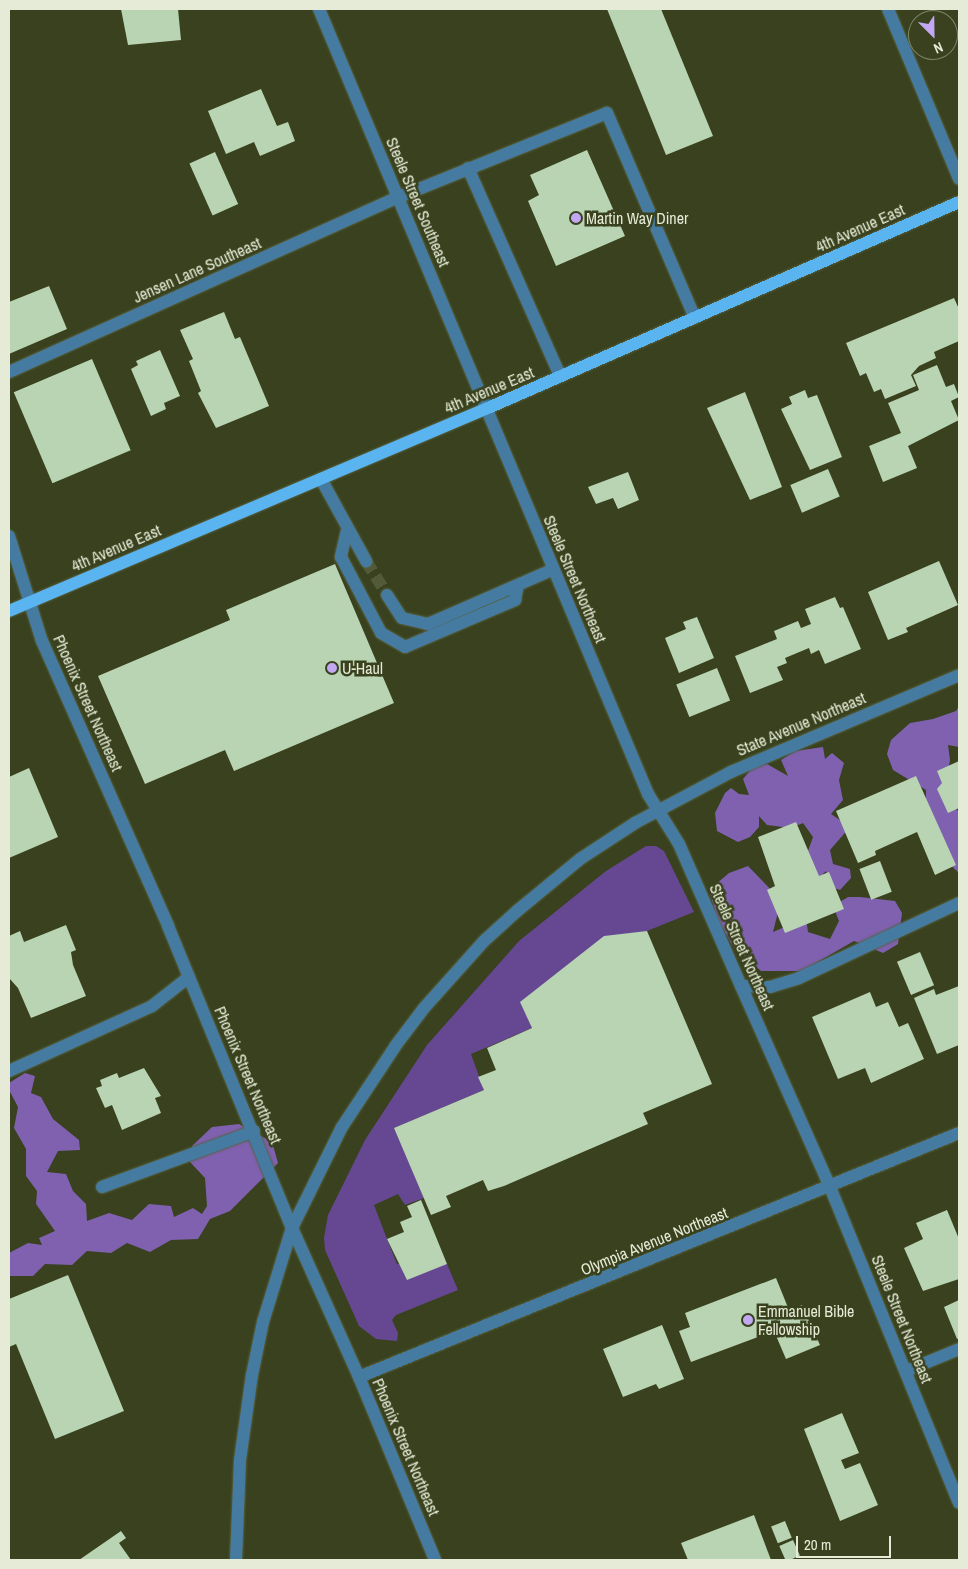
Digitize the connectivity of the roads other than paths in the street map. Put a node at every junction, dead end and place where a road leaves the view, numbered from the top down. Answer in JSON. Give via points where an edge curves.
{"nodes":[{"id":1,"x":319,"y":9,"type":"edge"},
{"id":2,"x":888,"y":9,"type":"edge"},
{"id":3,"x":468,"y":168,"type":"junction"},
{"id":4,"x":959,"y":179,"type":"edge"},
{"id":5,"x":398,"y":197,"type":"junction"},
{"id":6,"x":959,"y":202,"type":"edge"},
{"id":7,"x":695,"y":318,"type":"junction"},
{"id":8,"x":9,"y":372,"type":"edge"},
{"id":9,"x":560,"y":376,"type":"junction"},
{"id":10,"x":488,"y":408,"type":"junction"},
{"id":11,"x":321,"y":479,"type":"junction"},
{"id":12,"x":347,"y":530,"type":"junction"},
{"id":13,"x":9,"y":536,"type":"edge"},
{"id":14,"x":366,"y":561,"type":"tunnel mouth"},
{"id":15,"x":554,"y":569,"type":"junction"},
{"id":16,"x":518,"y":585,"type":"junction"},
{"id":17,"x":387,"y":595,"type":"tunnel mouth"},
{"id":18,"x":30,"y":602,"type":"junction"},
{"id":19,"x":9,"y":611,"type":"edge"},
{"id":20,"x":959,"y":676,"type":"edge"},
{"id":21,"x":659,"y":808,"type":"junction"},
{"id":22,"x":959,"y":903,"type":"edge"},
{"id":23,"x":189,"y":977,"type":"junction"},
{"id":24,"x":741,"y":986,"type":"junction"},
{"id":25,"x":9,"y":1071,"type":"edge"},
{"id":26,"x":254,"y":1131,"type":"junction"},
{"id":27,"x":959,"y":1133,"type":"edge"},
{"id":28,"x":102,"y":1187,"type":"dead end"},
{"id":29,"x":830,"y":1187,"type":"junction"},
{"id":30,"x":292,"y":1228,"type":"junction"},
{"id":31,"x":959,"y":1349,"type":"edge"},
{"id":32,"x":906,"y":1371,"type":"junction"},
{"id":33,"x":359,"y":1376,"type":"junction"},
{"id":34,"x":959,"y":1503,"type":"edge"},
{"id":35,"x":236,"y":1560,"type":"edge"},
{"id":36,"x":435,"y":1560,"type":"edge"}],
"edges":[{"from":1,"to":5,"type":"street","name":"Steele Street Southeast"},
{"from":2,"to":4,"type":"street"},
{"from":3,"to":5,"type":"street","name":"Jensen Lane Southeast"},
{"from":3,"to":7,"type":"street","name":"Jensen Lane Southeast","via":[[606,113]]},
{"from":3,"to":9,"type":"street"},
{"from":5,"to":8,"type":"street","name":"Jensen Lane Southeast"},
{"from":5,"to":10,"type":"street","name":"Steele Street Southeast"},
{"from":6,"to":7,"type":"main road","name":"4th Avenue East"},
{"from":7,"to":9,"type":"main road","name":"4th Avenue East"},
{"from":9,"to":10,"type":"main road","name":"4th Avenue East"},
{"from":10,"to":11,"type":"main road","name":"4th Avenue East"},
{"from":10,"to":15,"type":"street","name":"Steele Street Northeast"},
{"from":11,"to":12,"type":"street"},
{"from":11,"to":18,"type":"main road","name":"4th Avenue East"},
{"from":12,"to":14,"type":"street"},
{"from":12,"to":16,"type":"street","via":[[341,557],[381,633],[405,647],[516,600]]},
{"from":13,"to":18,"type":"street","name":"Phoenix Street Northeast"},
{"from":15,"to":16,"type":"street"},
{"from":15,"to":21,"type":"street","name":"Steele Street Northeast","via":[[648,794]]},
{"from":16,"to":17,"type":"street","via":[[428,624],[402,618]]},
{"from":18,"to":19,"type":"main road","name":"4th Avenue East"},
{"from":18,"to":23,"type":"street","name":"Phoenix Street Northeast","via":[[42,641]]},
{"from":20,"to":21,"type":"street","name":"State Avenue Northeast","via":[[779,750]]},
{"from":21,"to":24,"type":"street","name":"Steele Street Northeast","via":[[679,844]]},
{"from":21,"to":30,"type":"street","name":"State Avenue Northeast","via":[[610,838],[552,881],[484,941],[453,974],[370,1083],[326,1158]]},
{"from":22,"to":24,"type":"street","via":[[799,978],[770,987]]},
{"from":23,"to":25,"type":"street","via":[[152,1006]]},
{"from":23,"to":26,"type":"street","name":"Phoenix Street Northeast"},
{"from":24,"to":29,"type":"street","name":"Steele Street Northeast"},
{"from":26,"to":28,"type":"street"},
{"from":26,"to":30,"type":"street","name":"Phoenix Street Northeast"},
{"from":27,"to":29,"type":"street","name":"Olympia Avenue Northeast"},
{"from":29,"to":32,"type":"street","name":"Steele Street Northeast"},
{"from":29,"to":33,"type":"street","name":"Olympia Avenue Northeast"},
{"from":30,"to":33,"type":"street","name":"Phoenix Street Northeast"},
{"from":30,"to":35,"type":"street","name":"State Avenue Northeast","via":[[263,1322],[252,1375],[240,1460]]},
{"from":31,"to":32,"type":"street"},
{"from":32,"to":34,"type":"street","name":"Steele Street Northeast"},
{"from":33,"to":36,"type":"street","name":"Phoenix Street Northeast"}]}
